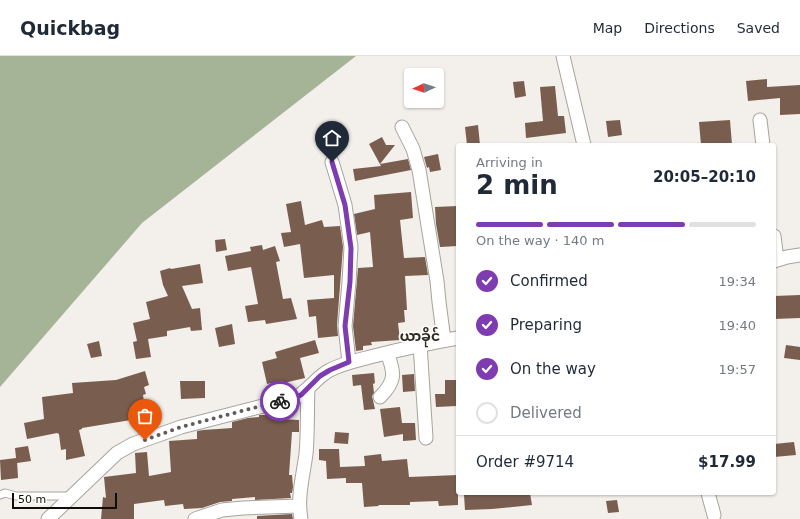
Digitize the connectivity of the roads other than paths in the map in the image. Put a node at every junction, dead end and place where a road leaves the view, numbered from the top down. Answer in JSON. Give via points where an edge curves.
{"nodes":[{"id":1,"x":563,"y":56,"type":"edge"},
{"id":2,"x":760,"y":120,"type":"dead end"},
{"id":3,"x":402,"y":127,"type":"dead end"},
{"id":4,"x":584,"y":143,"type":"edge"},
{"id":5,"x":763,"y":143,"type":"edge"},
{"id":6,"x":332,"y":162,"type":"dead end"},
{"id":7,"x":800,"y":255,"type":"edge"},
{"id":8,"x":776,"y":261,"type":"edge"},
{"id":9,"x":456,"y":338,"type":"edge"},
{"id":10,"x":444,"y":340,"type":"junction"},
{"id":11,"x":420,"y":344,"type":"junction"},
{"id":12,"x":387,"y":353,"type":"junction"},
{"id":13,"x":349,"y":362,"type":"junction"},
{"id":14,"x":308,"y":389,"type":"junction"},
{"id":15,"x":380,"y":397,"type":"dead end"},
{"id":16,"x":426,"y":438,"type":"dead end"},
{"id":17,"x":0,"y":495,"type":"edge"},
{"id":18,"x":709,"y":495,"type":"edge"},
{"id":19,"x":72,"y":496,"type":"junction"},
{"id":20,"x":299,"y":506,"type":"junction"},
{"id":21,"x":714,"y":516,"type":"dead end"},
{"id":22,"x":48,"y":519,"type":"edge"},
{"id":23,"x":195,"y":519,"type":"edge"},
{"id":24,"x":301,"y":519,"type":"edge"}],
"edges":[{"from":1,"to":4,"type":"street"},
{"from":2,"to":5,"type":"street"},
{"from":3,"to":10,"type":"street","via":[[413,149],[419,170],[438,281]]},
{"from":6,"to":13,"type":"street","via":[[345,205],[351,248],[345,326]]},
{"from":7,"to":8,"type":"street"},
{"from":9,"to":10,"type":"street"},
{"from":10,"to":11,"type":"street"},
{"from":11,"to":12,"type":"street"},
{"from":11,"to":16,"type":"street"},
{"from":12,"to":13,"type":"street"},
{"from":12,"to":15,"type":"street","via":[[393,377],[389,388]]},
{"from":13,"to":14,"type":"street","via":[[320,376]]},
{"from":14,"to":19,"type":"street","via":[[294,398],[181,427],[133,444],[117,453]]},
{"from":14,"to":20,"type":"street","via":[[306,453]]},
{"from":17,"to":19,"type":"lane","via":[[5,493],[16,496]]},
{"from":18,"to":21,"type":"street"},
{"from":19,"to":22,"type":"street"},
{"from":20,"to":23,"type":"street","via":[[222,510]]},
{"from":20,"to":24,"type":"street"}]}
